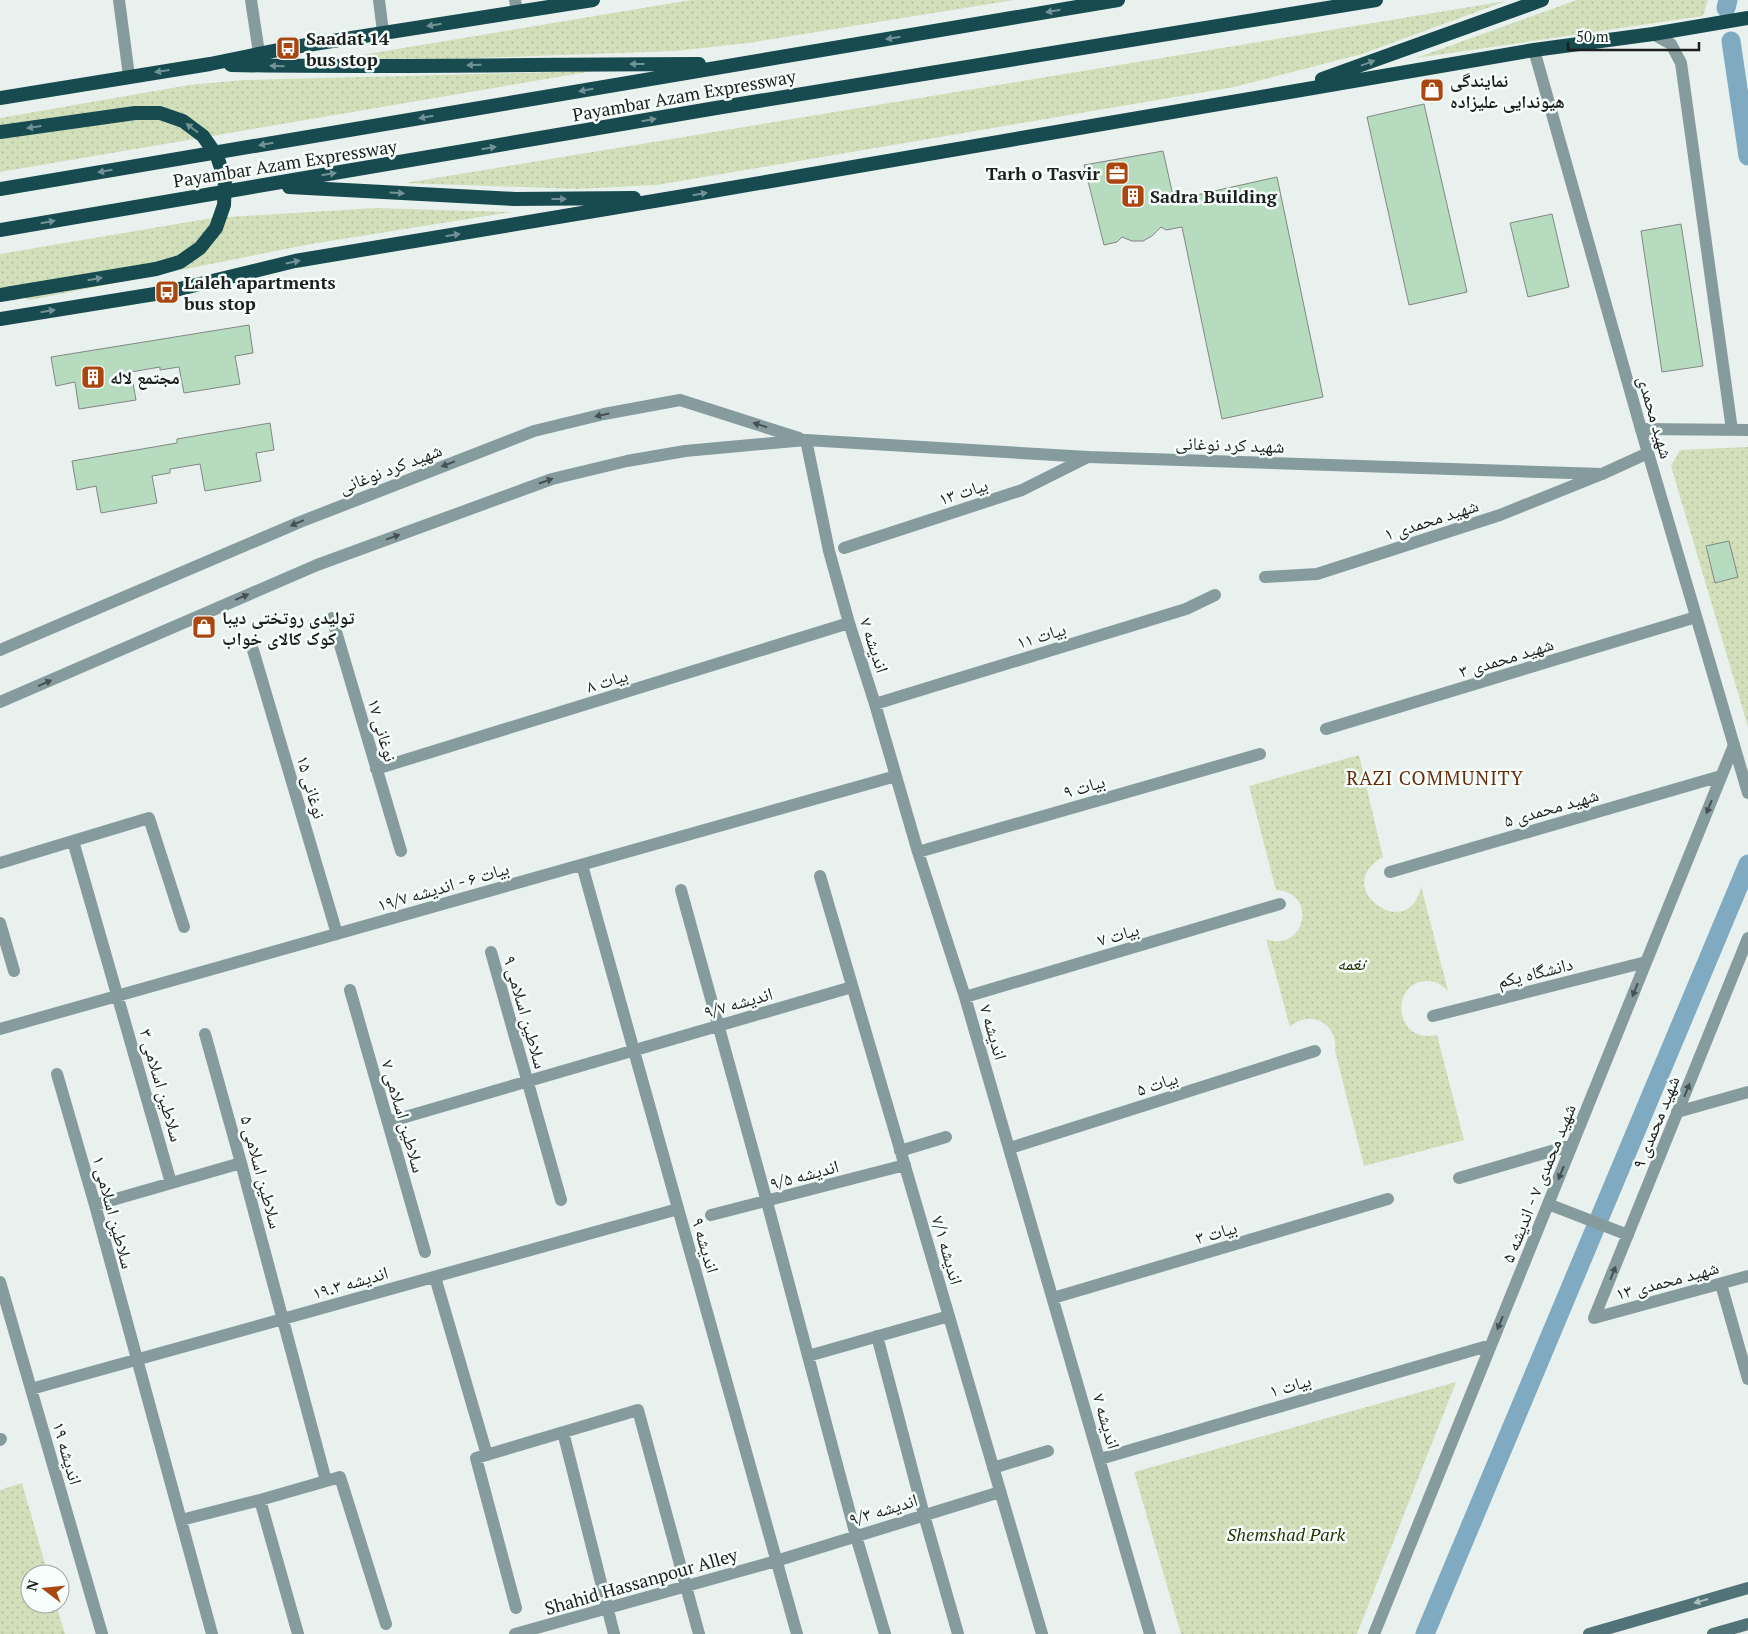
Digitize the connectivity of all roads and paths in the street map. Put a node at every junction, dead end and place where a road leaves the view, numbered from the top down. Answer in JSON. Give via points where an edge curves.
{"nodes":[{"id":1,"x":119,"y":0,"type":"edge"},
{"id":2,"x":251,"y":0,"type":"edge"},
{"id":3,"x":379,"y":0,"type":"edge"},
{"id":4,"x":593,"y":0,"type":"edge"},
{"id":5,"x":1118,"y":0,"type":"edge"},
{"id":6,"x":1376,"y":0,"type":"edge"},
{"id":7,"x":1542,"y":0,"type":"edge"},
{"id":8,"x":1102,"y":2,"type":"edge"},
{"id":9,"x":516,"y":6,"type":"edge"},
{"id":10,"x":1748,"y":18,"type":"edge"},
{"id":11,"x":383,"y":32,"type":"junction"},
{"id":12,"x":1653,"y":34,"type":"junction"},
{"id":13,"x":1534,"y":50,"type":"junction"},
{"id":14,"x":259,"y":53,"type":"junction"},
{"id":15,"x":210,"y":64,"type":"junction"},
{"id":16,"x":738,"y":65,"type":"junction"},
{"id":17,"x":129,"y":76,"type":"junction"},
{"id":18,"x":1289,"y":92,"type":"junction"},
{"id":19,"x":0,"y":98,"type":"edge"},
{"id":20,"x":0,"y":132,"type":"edge"},
{"id":21,"x":260,"y":186,"type":"junction"},
{"id":22,"x":0,"y":189,"type":"edge"},
{"id":23,"x":678,"y":198,"type":"junction"},
{"id":24,"x":0,"y":230,"type":"edge"},
{"id":25,"x":6,"y":294,"type":"edge"},
{"id":26,"x":0,"y":319,"type":"edge"},
{"id":27,"x":1641,"y":429,"type":"junction"},
{"id":28,"x":1732,"y":430,"type":"junction"},
{"id":29,"x":1748,"y":430,"type":"edge"},
{"id":30,"x":806,"y":440,"type":"junction"},
{"id":31,"x":1648,"y":453,"type":"junction"},
{"id":32,"x":1088,"y":457,"type":"junction"},
{"id":33,"x":1602,"y":474,"type":"junction"},
{"id":34,"x":844,"y":548,"type":"dead end"},
{"id":35,"x":1265,"y":577,"type":"dead end"},
{"id":36,"x":1215,"y":595,"type":"dead end"},
{"id":37,"x":332,"y":618,"type":"dead end"},
{"id":38,"x":1696,"y":618,"type":"junction"},
{"id":39,"x":849,"y":623,"type":"junction"},
{"id":40,"x":0,"y":650,"type":"edge"},
{"id":41,"x":253,"y":650,"type":"dead end"},
{"id":42,"x":0,"y":702,"type":"edge"},
{"id":43,"x":875,"y":704,"type":"junction"},
{"id":44,"x":1326,"y":730,"type":"dead end"},
{"id":45,"x":1734,"y":745,"type":"junction"},
{"id":46,"x":1260,"y":754,"type":"dead end"},
{"id":47,"x":376,"y":769,"type":"junction"},
{"id":48,"x":896,"y":776,"type":"junction"},
{"id":49,"x":1721,"y":776,"type":"junction"},
{"id":50,"x":1748,"y":793,"type":"edge"},
{"id":51,"x":73,"y":841,"type":"junction"},
{"id":52,"x":401,"y":851,"type":"dead end"},
{"id":53,"x":918,"y":852,"type":"junction"},
{"id":54,"x":0,"y":863,"type":"edge"},
{"id":55,"x":582,"y":865,"type":"junction"},
{"id":56,"x":1390,"y":872,"type":"dead end"},
{"id":57,"x":820,"y":876,"type":"dead end"},
{"id":58,"x":680,"y":890,"type":"dead end"},
{"id":59,"x":1280,"y":904,"type":"dead end"},
{"id":60,"x":0,"y":923,"type":"edge"},
{"id":61,"x":184,"y":927,"type":"dead end"},
{"id":62,"x":337,"y":934,"type":"junction"},
{"id":63,"x":1748,"y":938,"type":"edge"},
{"id":64,"x":491,"y":952,"type":"dead end"},
{"id":65,"x":1646,"y":962,"type":"junction"},
{"id":66,"x":14,"y":971,"type":"dead end"},
{"id":67,"x":852,"y":987,"type":"junction"},
{"id":68,"x":350,"y":990,"type":"dead end"},
{"id":69,"x":118,"y":996,"type":"junction"},
{"id":70,"x":966,"y":997,"type":"junction"},
{"id":71,"x":1433,"y":1016,"type":"dead end"},
{"id":72,"x":717,"y":1026,"type":"junction"},
{"id":73,"x":0,"y":1029,"type":"edge"},
{"id":74,"x":205,"y":1034,"type":"dead end"},
{"id":75,"x":634,"y":1051,"type":"junction"},
{"id":76,"x":1315,"y":1051,"type":"dead end"},
{"id":77,"x":57,"y":1074,"type":"dead end"},
{"id":78,"x":528,"y":1081,"type":"junction"},
{"id":79,"x":1748,"y":1092,"type":"edge"},
{"id":80,"x":1678,"y":1112,"type":"junction"},
{"id":81,"x":388,"y":1122,"type":"junction"},
{"id":82,"x":946,"y":1138,"type":"dead end"},
{"id":83,"x":1572,"y":1146,"type":"junction"},
{"id":84,"x":1010,"y":1148,"type":"junction"},
{"id":85,"x":900,"y":1151,"type":"junction"},
{"id":86,"x":241,"y":1163,"type":"junction"},
{"id":87,"x":904,"y":1166,"type":"junction"},
{"id":88,"x":1460,"y":1178,"type":"dead end"},
{"id":89,"x":171,"y":1183,"type":"junction"},
{"id":90,"x":1388,"y":1199,"type":"dead end"},
{"id":91,"x":561,"y":1200,"type":"dead end"},
{"id":92,"x":767,"y":1202,"type":"junction"},
{"id":93,"x":1548,"y":1204,"type":"junction"},
{"id":94,"x":95,"y":1205,"type":"junction"},
{"id":95,"x":678,"y":1209,"type":"junction"},
{"id":96,"x":711,"y":1215,"type":"dead end"},
{"id":97,"x":1628,"y":1236,"type":"junction"},
{"id":98,"x":424,"y":1252,"type":"dead end"},
{"id":99,"x":1748,"y":1276,"type":"edge"},
{"id":100,"x":435,"y":1277,"type":"junction"},
{"id":101,"x":0,"y":1282,"type":"edge"},
{"id":102,"x":1721,"y":1284,"type":"junction"},
{"id":103,"x":1053,"y":1298,"type":"junction"},
{"id":104,"x":949,"y":1316,"type":"junction"},
{"id":105,"x":1594,"y":1318,"type":"joint"},
{"id":106,"x":283,"y":1319,"type":"junction"},
{"id":107,"x":877,"y":1336,"type":"junction"},
{"id":108,"x":1491,"y":1345,"type":"junction"},
{"id":109,"x":808,"y":1356,"type":"junction"},
{"id":110,"x":136,"y":1360,"type":"junction"},
{"id":111,"x":1748,"y":1380,"type":"edge"},
{"id":112,"x":31,"y":1389,"type":"junction"},
{"id":113,"x":563,"y":1432,"type":"junction"},
{"id":114,"x":1048,"y":1451,"type":"dead end"},
{"id":115,"x":487,"y":1455,"type":"junction"},
{"id":116,"x":1100,"y":1459,"type":"junction"},
{"id":117,"x":993,"y":1468,"type":"junction"},
{"id":118,"x":326,"y":1481,"type":"junction"},
{"id":119,"x":1000,"y":1492,"type":"junction"},
{"id":120,"x":260,"y":1500,"type":"junction"},
{"id":121,"x":924,"y":1515,"type":"junction"},
{"id":122,"x":181,"y":1520,"type":"junction"},
{"id":123,"x":856,"y":1536,"type":"junction"},
{"id":124,"x":776,"y":1561,"type":"junction"},
{"id":125,"x":686,"y":1588,"type":"junction"},
{"id":126,"x":1748,"y":1588,"type":"edge"},
{"id":127,"x":516,"y":1608,"type":"dead end"},
{"id":128,"x":607,"y":1608,"type":"junction"},
{"id":129,"x":386,"y":1624,"type":"dead end"},
{"id":130,"x":1748,"y":1624,"type":"edge"},
{"id":131,"x":1038,"y":1633,"type":"edge"},
{"id":132,"x":102,"y":1634,"type":"edge"},
{"id":133,"x":212,"y":1634,"type":"edge"},
{"id":134,"x":298,"y":1634,"type":"edge"},
{"id":135,"x":515,"y":1634,"type":"edge"},
{"id":136,"x":614,"y":1634,"type":"edge"},
{"id":137,"x":699,"y":1634,"type":"edge"},
{"id":138,"x":797,"y":1634,"type":"edge"},
{"id":139,"x":884,"y":1634,"type":"edge"},
{"id":140,"x":958,"y":1634,"type":"edge"},
{"id":141,"x":1150,"y":1634,"type":"edge"},
{"id":142,"x":1374,"y":1634,"type":"edge"},
{"id":143,"x":1589,"y":1634,"type":"edge"},
{"id":144,"x":1713,"y":1634,"type":"edge"}],
"edges":[{"from":1,"to":17,"type":"street"},
{"from":2,"to":14,"type":"street"},
{"from":3,"to":11,"type":"street"},
{"from":4,"to":9,"type":"highway"},
{"from":5,"to":8,"type":"highway","name":"Payambar Azam Expressway"},
{"from":21,"to":6,"type":"highway","name":"Payambar Azam Expressway","one_way":true},
{"from":18,"to":7,"type":"highway","one_way":true},
{"from":8,"to":16,"type":"highway","name":"Payambar Azam Expressway","one_way":true},
{"from":9,"to":11,"type":"highway","one_way":true},
{"from":10,"to":12,"type":"highway"},
{"from":11,"to":14,"type":"highway"},
{"from":12,"to":13,"type":"highway"},
{"from":12,"to":28,"type":"street","via":[[1671,44],[1681,63]]},
{"from":13,"to":18,"type":"highway"},
{"from":13,"to":27,"type":"street","name":"شهید محمدی"},
{"from":14,"to":15,"type":"highway"},
{"from":16,"to":15,"type":"highway","one_way":true,"via":[[357,67]]},
{"from":15,"to":17,"type":"highway","one_way":true},
{"from":16,"to":22,"type":"highway","name":"Payambar Azam Expressway","one_way":true},
{"from":17,"to":19,"type":"highway"},
{"from":23,"to":18,"type":"highway","one_way":true},
{"from":25,"to":20,"type":"highway","one_way":true,"bridge":true,"via":[[156,269],[180,262],[200,248],[216,228],[224,205],[224,180],[218,156],[203,136],[183,121],[160,113],[135,113]]},
{"from":21,"to":23,"type":"highway","one_way":true,"via":[[515,199]]},
{"from":24,"to":21,"type":"highway","name":"Payambar Azam Expressway","one_way":true},
{"from":26,"to":23,"type":"highway","one_way":true,"via":[[167,292],[295,261]]},
{"from":27,"to":28,"type":"street"},
{"from":27,"to":31,"type":"street","name":"شهید محمدی"},
{"from":28,"to":29,"type":"street"},
{"from":30,"to":32,"type":"street","name":"شهید کرد نوغانی"},
{"from":30,"to":39,"type":"street","name":"اندیشه ۷","via":[[829,552]]},
{"from":30,"to":40,"type":"street","name":"شهید کرد نوغانی","one_way":true,"via":[[680,400],[534,431],[300,522]]},
{"from":42,"to":30,"type":"street","name":"شهید کرد نوغانی","one_way":true,"via":[[317,565],[552,479],[685,451]]},
{"from":31,"to":33,"type":"street","name":"شهید کرد نوغانی"},
{"from":31,"to":38,"type":"street","name":"شهید محمدی"},
{"from":32,"to":33,"type":"street","name":"شهید کرد نوغانی"},
{"from":32,"to":34,"type":"street","name":"بیات ۱۳","via":[[1022,490]]},
{"from":33,"to":35,"type":"street","name":"شهید محمدی ۱","via":[[1500,515],[1317,574]]},
{"from":36,"to":43,"type":"street","name":"بیات ۱۱","via":[[1186,609]]},
{"from":37,"to":47,"type":"street","name":"نوغانی ۱۷"},
{"from":38,"to":44,"type":"street","name":"شهید محمدی ۳"},
{"from":38,"to":45,"type":"street","name":"شهید محمدی"},
{"from":39,"to":43,"type":"street","name":"اندیشه ۷"},
{"from":39,"to":47,"type":"street","name":"بیات ۸"},
{"from":41,"to":62,"type":"street","name":"نوغانی ۱۵"},
{"from":43,"to":48,"type":"street","name":"اندیشه ۷"},
{"from":45,"to":49,"type":"street","name":"شهید محمدی ۷ - اندیشه ۵"},
{"from":45,"to":50,"type":"street","name":"شهید محمدی"},
{"from":46,"to":53,"type":"street","name":"بیات ۹"},
{"from":47,"to":52,"type":"street","name":"نوغانی ۱۷"},
{"from":48,"to":53,"type":"street","name":"اندیشه ۷"},
{"from":48,"to":55,"type":"street","name":"بیات ۶ - اندیشه ۱۹/۷"},
{"from":49,"to":56,"type":"street","name":"شهید محمدی ۵"},
{"from":49,"to":65,"type":"street","name":"شهید محمدی ۷ - اندیشه ۵","one_way":true},
{"from":51,"to":54,"type":"street"},
{"from":51,"to":61,"type":"street","via":[[149,818]]},
{"from":51,"to":69,"type":"street","name":"سلاطین اسلامی ۳"},
{"from":53,"to":70,"type":"street","name":"اندیشه ۷"},
{"from":55,"to":62,"type":"street","name":"بیات ۶ - اندیشه ۱۹/۷"},
{"from":55,"to":75,"type":"street","name":"اندیشه ۹"},
{"from":57,"to":67,"type":"street","name":"اندیشه ۷/۱"},
{"from":58,"to":72,"type":"street"},
{"from":59,"to":70,"type":"street","name":"بیات ۷"},
{"from":60,"to":66,"type":"street"},
{"from":62,"to":69,"type":"street","name":"بیات ۶ - اندیشه ۱۹/۷"},
{"from":80,"to":63,"type":"street","name":"شهید محمدی ۹","one_way":true},
{"from":64,"to":78,"type":"street","name":"سلاطین اسلامی ۹"},
{"from":65,"to":71,"type":"street","name":"دانشگاه یکم"},
{"from":65,"to":83,"type":"street","name":"شهید محمدی ۷ - اندیشه ۵","one_way":true},
{"from":67,"to":72,"type":"street","name":"اندیشه ۹/۷"},
{"from":67,"to":85,"type":"street","name":"اندیشه ۷/۱"},
{"from":68,"to":81,"type":"street","name":"سلاطین اسلامی ۷"},
{"from":69,"to":73,"type":"street","name":"بیات ۶ - اندیشه ۱۹/۷"},
{"from":69,"to":89,"type":"street","name":"سلاطین اسلامی ۳"},
{"from":70,"to":84,"type":"street","name":"اندیشه ۷"},
{"from":72,"to":75,"type":"street","name":"اندیشه ۹/۷"},
{"from":72,"to":92,"type":"street"},
{"from":74,"to":86,"type":"street","name":"سلاطین اسلامی ۵"},
{"from":75,"to":78,"type":"street","name":"اندیشه ۹/۷"},
{"from":75,"to":95,"type":"street","name":"اندیشه ۹"},
{"from":76,"to":84,"type":"street","name":"بیات ۵"},
{"from":77,"to":94,"type":"street","name":"سلاطین اسلامی ۱"},
{"from":78,"to":81,"type":"street","name":"اندیشه ۹/۷"},
{"from":78,"to":91,"type":"street","name":"سلاطین اسلامی ۹"},
{"from":79,"to":80,"type":"street"},
{"from":80,"to":97,"type":"street","name":"شهید محمدی ۹"},
{"from":81,"to":98,"type":"street","name":"سلاطین اسلامی ۷"},
{"from":82,"to":85,"type":"street"},
{"from":83,"to":88,"type":"street"},
{"from":83,"to":93,"type":"street","name":"شهید محمدی ۷ - اندیشه ۵","one_way":true},
{"from":84,"to":103,"type":"street","name":"اندیشه ۷"},
{"from":85,"to":87,"type":"street","name":"اندیشه ۷/۱"},
{"from":86,"to":89,"type":"street"},
{"from":86,"to":106,"type":"street","name":"سلاطین اسلامی ۵"},
{"from":87,"to":92,"type":"street","name":"اندیشه ۹/۵"},
{"from":87,"to":104,"type":"street","name":"اندیشه ۷/۱"},
{"from":89,"to":94,"type":"street"},
{"from":90,"to":103,"type":"street","name":"بیات ۳"},
{"from":92,"to":96,"type":"street","name":"اندیشه ۹/۵"},
{"from":92,"to":109,"type":"street"},
{"from":93,"to":97,"type":"street"},
{"from":93,"to":108,"type":"street","name":"شهید محمدی ۷ - اندیشه ۵","one_way":true},
{"from":94,"to":110,"type":"street","name":"سلاطین اسلامی ۱"},
{"from":95,"to":100,"type":"street","name":"اندیشه ۱۹.۳"},
{"from":95,"to":124,"type":"street","name":"اندیشه ۹"},
{"from":105,"to":97,"type":"street","name":"شهید محمدی ۹","one_way":true},
{"from":99,"to":102,"type":"street","name":"شهید محمدی ۱۳"},
{"from":100,"to":106,"type":"street","name":"اندیشه ۱۹.۳"},
{"from":100,"to":115,"type":"street"},
{"from":101,"to":112,"type":"street","name":"اندیشه ۱۹"},
{"from":102,"to":105,"type":"street","name":"شهید محمدی ۱۳"},
{"from":102,"to":111,"type":"street"},
{"from":103,"to":116,"type":"street","name":"اندیشه ۷"},
{"from":104,"to":107,"type":"street"},
{"from":104,"to":117,"type":"street","name":"اندیشه ۷/۱"},
{"from":106,"to":110,"type":"street","name":"اندیشه ۱۹.۳"},
{"from":106,"to":118,"type":"street","name":"سلاطین اسلامی ۵"},
{"from":107,"to":109,"type":"street"},
{"from":107,"to":121,"type":"street"},
{"from":108,"to":116,"type":"street","name":"بیات ۱"},
{"from":108,"to":142,"type":"street","name":"شهید محمدی ۷ - اندیشه ۵"},
{"from":109,"to":123,"type":"street"},
{"from":110,"to":112,"type":"street","name":"اندیشه ۱۹.۳"},
{"from":110,"to":122,"type":"street","name":"سلاطین اسلامی ۱"},
{"from":112,"to":132,"type":"street","name":"اندیشه ۱۹"},
{"from":113,"to":115,"type":"street"},
{"from":113,"to":125,"type":"street","via":[[638,1410]]},
{"from":113,"to":128,"type":"street"},
{"from":114,"to":117,"type":"street"},
{"from":115,"to":127,"type":"street","via":[[476,1458]]},
{"from":116,"to":141,"type":"street","name":"اندیشه ۷"},
{"from":117,"to":119,"type":"street","name":"اندیشه ۷/۱"},
{"from":118,"to":120,"type":"street"},
{"from":118,"to":129,"type":"street","via":[[340,1477]]},
{"from":119,"to":121,"type":"street","name":"اندیشه ۹/۳"},
{"from":119,"to":131,"type":"street","name":"اندیشه ۷/۱"},
{"from":120,"to":122,"type":"street"},
{"from":120,"to":134,"type":"street"},
{"from":121,"to":123,"type":"street","name":"اندیشه ۹/۳"},
{"from":121,"to":140,"type":"street"},
{"from":122,"to":133,"type":"street","name":"سلاطین اسلامی ۱"},
{"from":123,"to":124,"type":"street","name":"اندیشه ۹/۳"},
{"from":123,"to":139,"type":"street"},
{"from":124,"to":125,"type":"street","name":"Shahid Hassanpour Alley"},
{"from":124,"to":138,"type":"street","name":"اندیشه ۹"},
{"from":125,"to":128,"type":"street","name":"Shahid Hassanpour Alley"},
{"from":125,"to":137,"type":"street"},
{"from":126,"to":143,"type":"main road","one_way":true},
{"from":128,"to":135,"type":"street","name":"Shahid Hassanpour Alley"},
{"from":128,"to":136,"type":"street"},
{"from":130,"to":144,"type":"main road"}]}
